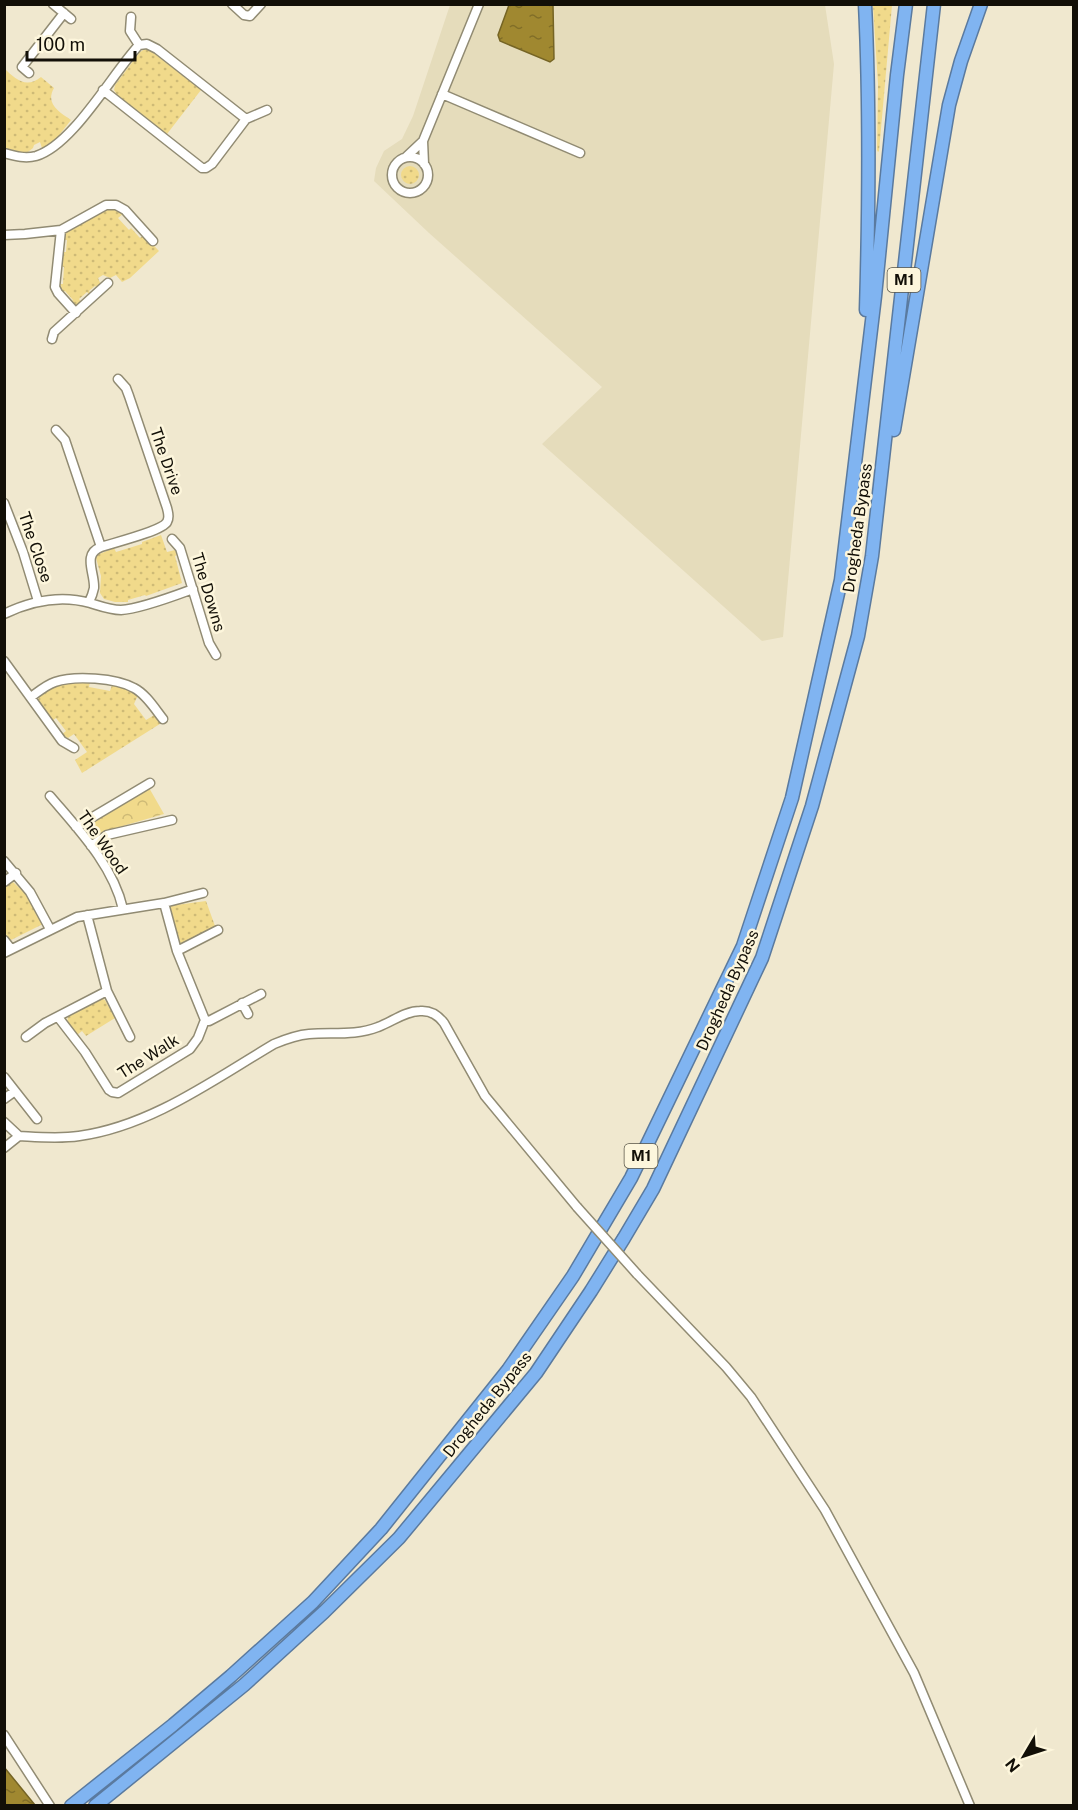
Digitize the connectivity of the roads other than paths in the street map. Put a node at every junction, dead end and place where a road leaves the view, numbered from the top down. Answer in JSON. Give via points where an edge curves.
{"nodes":[{"id":1,"x":53,"y":4,"type":"edge"},
{"id":2,"x":232,"y":4,"type":"edge"},
{"id":3,"x":261,"y":4,"type":"edge"},
{"id":4,"x":479,"y":4,"type":"edge"},
{"id":5,"x":865,"y":4,"type":"edge"},
{"id":6,"x":906,"y":4,"type":"edge"},
{"id":7,"x":934,"y":4,"type":"edge"},
{"id":8,"x":981,"y":4,"type":"edge"},
{"id":9,"x":64,"y":13,"type":"junction"},
{"id":10,"x":131,"y":17,"type":"dead end"},
{"id":11,"x":71,"y":19,"type":"dead end"},
{"id":12,"x":139,"y":45,"type":"junction"},
{"id":13,"x":29,"y":73,"type":"dead end"},
{"id":14,"x":103,"y":90,"type":"junction"},
{"id":15,"x":442,"y":94,"type":"junction"},
{"id":16,"x":267,"y":110,"type":"dead end"},
{"id":17,"x":246,"y":119,"type":"junction"},
{"id":18,"x":423,"y":141,"type":"junction"},
{"id":19,"x":4,"y":153,"type":"edge"},
{"id":20,"x":580,"y":153,"type":"dead end"},
{"id":21,"x":406,"y":157,"type":"junction"},
{"id":22,"x":424,"y":164,"type":"junction"},
{"id":23,"x":61,"y":230,"type":"junction"},
{"id":24,"x":4,"y":235,"type":"edge"},
{"id":25,"x":153,"y":241,"type":"dead end"},
{"id":26,"x":108,"y":284,"type":"dead end"},
{"id":27,"x":76,"y":313,"type":"junction"},
{"id":28,"x":52,"y":339,"type":"dead end"},
{"id":29,"x":864,"y":377,"type":"junction"},
{"id":30,"x":117,"y":379,"type":"dead end"},
{"id":31,"x":56,"y":430,"type":"dead end"},
{"id":32,"x":4,"y":503,"type":"edge"},
{"id":33,"x":172,"y":539,"type":"dead end"},
{"id":34,"x":101,"y":547,"type":"junction"},
{"id":35,"x":872,"y":556,"type":"junction"},
{"id":36,"x":193,"y":589,"type":"junction"},
{"id":37,"x":38,"y":601,"type":"junction"},
{"id":38,"x":89,"y":602,"type":"junction"},
{"id":39,"x":4,"y":614,"type":"edge"},
{"id":40,"x":216,"y":655,"type":"dead end"},
{"id":41,"x":4,"y":661,"type":"edge"},
{"id":42,"x":31,"y":697,"type":"junction"},
{"id":43,"x":164,"y":719,"type":"dead end"},
{"id":44,"x":74,"y":748,"type":"dead end"},
{"id":45,"x":150,"y":783,"type":"dead end"},
{"id":46,"x":50,"y":796,"type":"dead end"},
{"id":47,"x":172,"y":820,"type":"dead end"},
{"id":48,"x":76,"y":827,"type":"junction"},
{"id":49,"x":91,"y":846,"type":"junction"},
{"id":50,"x":4,"y":861,"type":"edge"},
{"id":51,"x":16,"y":873,"type":"junction"},
{"id":52,"x":4,"y":882,"type":"edge"},
{"id":53,"x":203,"y":893,"type":"dead end"},
{"id":54,"x":164,"y":903,"type":"junction"},
{"id":55,"x":123,"y":909,"type":"junction"},
{"id":56,"x":87,"y":915,"type":"junction"},
{"id":57,"x":50,"y":929,"type":"junction"},
{"id":58,"x":218,"y":930,"type":"dead end"},
{"id":59,"x":4,"y":940,"type":"edge"},
{"id":60,"x":8,"y":951,"type":"edge"},
{"id":61,"x":177,"y":951,"type":"junction"},
{"id":62,"x":106,"y":991,"type":"junction"},
{"id":63,"x":261,"y":994,"type":"dead end"},
{"id":64,"x":242,"y":1003,"type":"junction"},
{"id":65,"x":248,"y":1014,"type":"dead end"},
{"id":66,"x":57,"y":1017,"type":"junction"},
{"id":67,"x":205,"y":1020,"type":"junction"},
{"id":68,"x":26,"y":1037,"type":"dead end"},
{"id":69,"x":130,"y":1037,"type":"dead end"},
{"id":70,"x":4,"y":1077,"type":"edge"},
{"id":71,"x":15,"y":1091,"type":"junction"},
{"id":72,"x":4,"y":1099,"type":"edge"},
{"id":73,"x":37,"y":1119,"type":"dead end"},
{"id":74,"x":4,"y":1122,"type":"edge"},
{"id":75,"x":19,"y":1137,"type":"junction"},
{"id":76,"x":4,"y":1148,"type":"edge"},
{"id":77,"x":4,"y":1736,"type":"edge"},
{"id":78,"x":50,"y":1806,"type":"edge"},
{"id":79,"x":71,"y":1806,"type":"edge"},
{"id":80,"x":95,"y":1806,"type":"edge"},
{"id":81,"x":970,"y":1806,"type":"edge"}],
"edges":[{"from":1,"to":9,"type":"street"},
{"from":2,"to":3,"type":"street","via":[[250,16]]},
{"from":4,"to":15,"type":"street"},
{"from":5,"to":29,"type":"highway","via":[[869,222]]},
{"from":6,"to":29,"type":"highway","name":"Drogheda Bypass","number":"M1"},
{"from":7,"to":35,"type":"highway","name":"Drogheda Bypass","number":"M1"},
{"from":8,"to":35,"type":"highway","via":[[949,105]]},
{"from":9,"to":11,"type":"street"},
{"from":9,"to":13,"type":"street","via":[[22,67]]},
{"from":10,"to":12,"type":"street","via":[[130,31]]},
{"from":12,"to":14,"type":"street"},
{"from":12,"to":17,"type":"street","via":[[157,49]]},
{"from":14,"to":17,"type":"street","via":[[202,168],[212,164]]},
{"from":14,"to":19,"type":"street","via":[[59,143],[34,157]]},
{"from":15,"to":18,"type":"street"},
{"from":15,"to":20,"type":"street"},
{"from":16,"to":17,"type":"street"},
{"from":18,"to":21,"type":"street"},
{"from":18,"to":22,"type":"street"},
{"from":21,"to":22,"type":"street"},
{"from":21,"to":22,"type":"street","via":[[396,164],[392,174],[395,186],[404,193],[416,193],[426,184]]},
{"from":23,"to":24,"type":"street"},
{"from":23,"to":25,"type":"street","via":[[106,205],[116,205]]},
{"from":23,"to":27,"type":"street","via":[[55,287]]},
{"from":26,"to":27,"type":"street"},
{"from":27,"to":28,"type":"street","via":[[54,332]]},
{"from":29,"to":79,"type":"highway","name":"Drogheda Bypass","number":"M1","via":[[841,580],[792,798],[743,946],[631,1178],[573,1276],[508,1370],[381,1529],[313,1602],[231,1676],[169,1720]]},
{"from":30,"to":34,"type":"street","name":"The Drive","via":[[129,396],[169,518],[158,529]]},
{"from":31,"to":34,"type":"street","via":[[65,440]]},
{"from":32,"to":37,"type":"street","name":"The Close"},
{"from":33,"to":36,"type":"street","name":"The Downs","via":[[180,548]]},
{"from":34,"to":38,"type":"street","via":[[91,554],[94,588]]},
{"from":35,"to":80,"type":"highway","name":"Drogheda Bypass","number":"M1","via":[[858,636],[812,806],[762,958],[654,1189],[624,1238],[536,1372],[399,1538],[244,1685]]},
{"from":36,"to":38,"type":"street","via":[[123,610]]},
{"from":36,"to":40,"type":"street","name":"The Downs"},
{"from":37,"to":38,"type":"street"},
{"from":37,"to":39,"type":"street"},
{"from":41,"to":42,"type":"street"},
{"from":42,"to":43,"type":"street","via":[[56,682],[84,678],[123,684],[134,688]]},
{"from":42,"to":44,"type":"street","via":[[62,741]]},
{"from":45,"to":48,"type":"street"},
{"from":46,"to":48,"type":"street","name":"The Wood"},
{"from":47,"to":49,"type":"street","via":[[107,835]]},
{"from":48,"to":49,"type":"street","name":"The Wood"},
{"from":49,"to":55,"type":"street","name":"The Wood","via":[[116,886]]},
{"from":50,"to":51,"type":"street"},
{"from":51,"to":52,"type":"street"},
{"from":51,"to":57,"type":"street"},
{"from":53,"to":54,"type":"street"},
{"from":54,"to":55,"type":"street"},
{"from":54,"to":61,"type":"street"},
{"from":55,"to":56,"type":"street"},
{"from":56,"to":57,"type":"street"},
{"from":56,"to":62,"type":"street"},
{"from":57,"to":60,"type":"street"},
{"from":58,"to":61,"type":"street"},
{"from":59,"to":60,"type":"street"},
{"from":61,"to":67,"type":"street"},
{"from":62,"to":66,"type":"street"},
{"from":62,"to":69,"type":"street"},
{"from":63,"to":64,"type":"street"},
{"from":64,"to":65,"type":"street"},
{"from":64,"to":67,"type":"street"},
{"from":66,"to":67,"type":"street","name":"The Walk","via":[[115,1093],[190,1049]]},
{"from":66,"to":68,"type":"street"},
{"from":70,"to":71,"type":"street"},
{"from":71,"to":72,"type":"street"},
{"from":71,"to":73,"type":"street"},
{"from":74,"to":75,"type":"street"},
{"from":75,"to":76,"type":"street"},
{"from":75,"to":81,"type":"street","bridge":true,"via":[[79,1136],[156,1113],[292,1037],[361,1032],[413,1011],[430,1011],[439,1016],[485,1096],[637,1274],[751,1397],[825,1510],[914,1673]]},
{"from":77,"to":78,"type":"street"}]}
